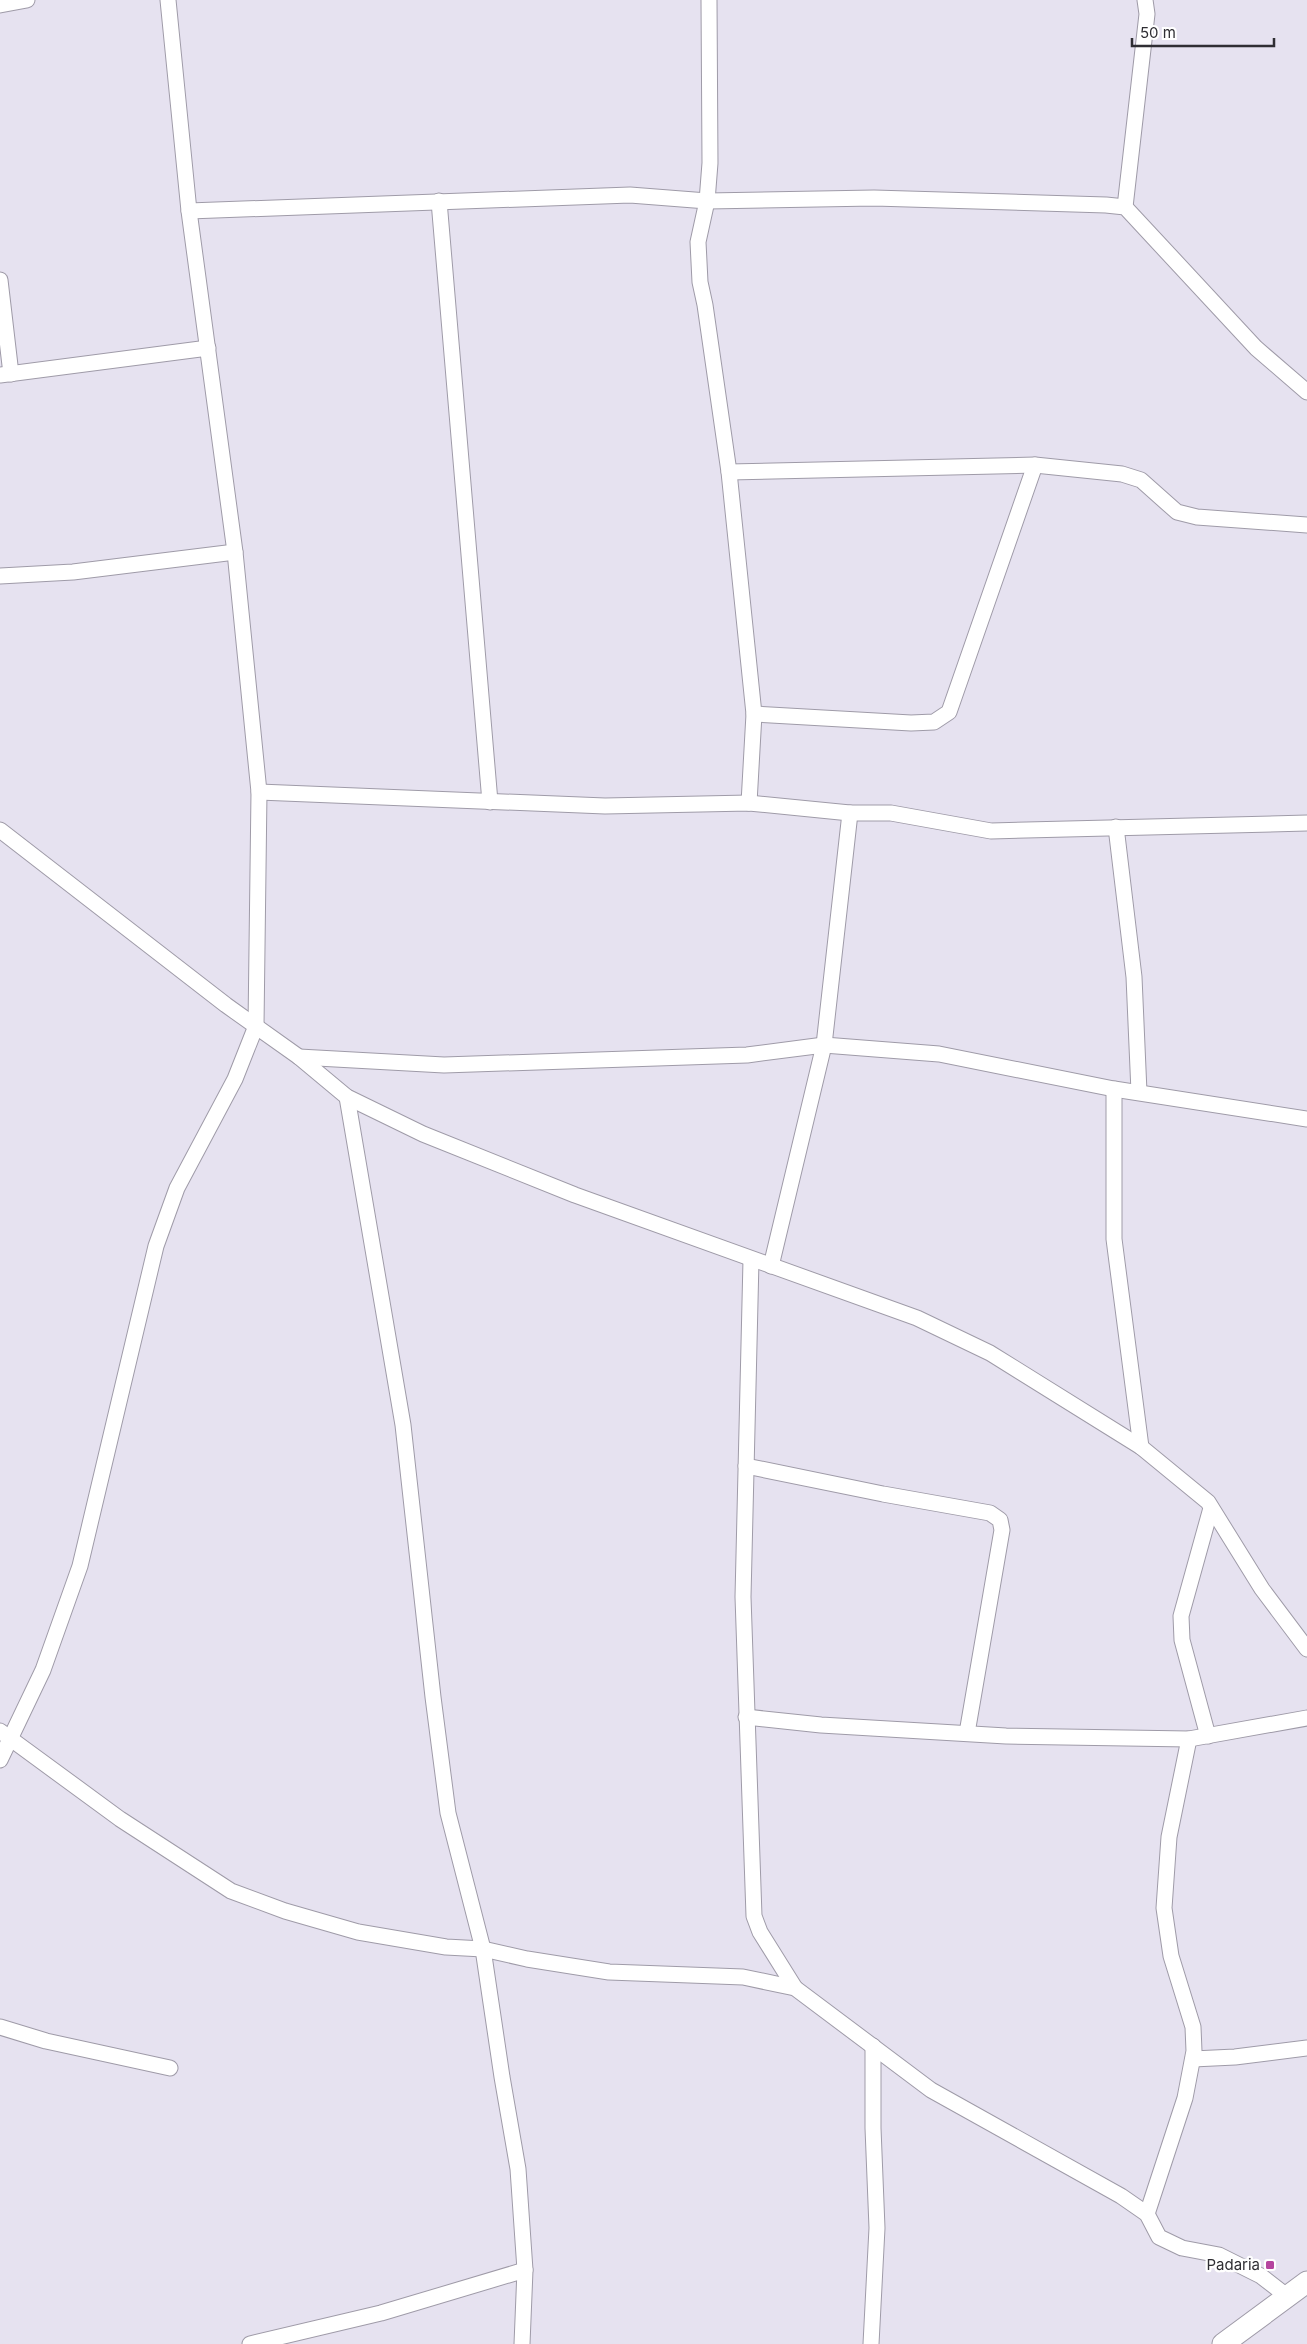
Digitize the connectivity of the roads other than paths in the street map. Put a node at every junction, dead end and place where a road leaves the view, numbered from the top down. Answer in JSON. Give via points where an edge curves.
{"nodes":[{"id":1,"x":27,"y":0,"type":"edge"},
{"id":2,"x":168,"y":0,"type":"edge"},
{"id":3,"x":710,"y":0,"type":"edge"},
{"id":4,"x":1145,"y":0,"type":"edge"},
{"id":5,"x":0,"y":5,"type":"edge"},
{"id":6,"x":439,"y":201,"type":"junction"},
{"id":7,"x":707,"y":201,"type":"junction"},
{"id":8,"x":1125,"y":207,"type":"junction"},
{"id":9,"x":189,"y":211,"type":"junction"},
{"id":10,"x":0,"y":280,"type":"edge"},
{"id":11,"x":208,"y":348,"type":"junction"},
{"id":12,"x":6,"y":375,"type":"edge"},
{"id":13,"x":1307,"y":392,"type":"edge"},
{"id":14,"x":1035,"y":464,"type":"junction"},
{"id":15,"x":729,"y":472,"type":"junction"},
{"id":16,"x":1307,"y":525,"type":"edge"},
{"id":17,"x":234,"y":552,"type":"junction"},
{"id":18,"x":0,"y":576,"type":"edge"},
{"id":19,"x":754,"y":714,"type":"junction"},
{"id":20,"x":259,"y":792,"type":"junction"},
{"id":21,"x":490,"y":802,"type":"junction"},
{"id":22,"x":749,"y":803,"type":"junction"},
{"id":23,"x":850,"y":813,"type":"junction"},
{"id":24,"x":1307,"y":822,"type":"edge"},
{"id":25,"x":1116,"y":827,"type":"junction"},
{"id":26,"x":0,"y":830,"type":"edge"},
{"id":27,"x":256,"y":1026,"type":"junction"},
{"id":28,"x":824,"y":1045,"type":"junction"},
{"id":29,"x":299,"y":1057,"type":"junction"},
{"id":30,"x":1114,"y":1089,"type":"junction"},
{"id":31,"x":1138,"y":1092,"type":"junction"},
{"id":32,"x":347,"y":1097,"type":"junction"},
{"id":33,"x":1307,"y":1119,"type":"edge"},
{"id":34,"x":751,"y":1260,"type":"junction"},
{"id":35,"x":770,"y":1266,"type":"junction"},
{"id":36,"x":1141,"y":1447,"type":"junction"},
{"id":37,"x":746,"y":1466,"type":"junction"},
{"id":38,"x":1211,"y":1508,"type":"junction"},
{"id":39,"x":1307,"y":1649,"type":"edge"},
{"id":40,"x":746,"y":1717,"type":"junction"},
{"id":41,"x":1307,"y":1718,"type":"edge"},
{"id":42,"x":967,"y":1733,"type":"junction"},
{"id":43,"x":5,"y":1734,"type":"edge"},
{"id":44,"x":1208,"y":1736,"type":"junction"},
{"id":45,"x":1189,"y":1739,"type":"junction"},
{"id":46,"x":0,"y":1760,"type":"edge"},
{"id":47,"x":483,"y":1949,"type":"junction"},
{"id":48,"x":796,"y":1988,"type":"junction"},
{"id":49,"x":0,"y":2027,"type":"edge"},
{"id":50,"x":873,"y":2046,"type":"junction"},
{"id":51,"x":1307,"y":2048,"type":"edge"},
{"id":52,"x":1193,"y":2059,"type":"junction"},
{"id":53,"x":170,"y":2068,"type":"dead end"},
{"id":54,"x":1147,"y":2214,"type":"junction"},
{"id":55,"x":525,"y":2270,"type":"junction"},
{"id":56,"x":1307,"y":2282,"type":"edge"},
{"id":57,"x":1288,"y":2297,"type":"junction"},
{"id":58,"x":250,"y":2344,"type":"edge"},
{"id":59,"x":522,"y":2344,"type":"edge"},
{"id":60,"x":871,"y":2344,"type":"edge"},
{"id":61,"x":1223,"y":2344,"type":"edge"}],
"edges":[{"from":1,"to":5,"type":"street"},
{"from":2,"to":9,"type":"street"},
{"from":3,"to":7,"type":"street","via":[[711,134]]},
{"from":4,"to":8,"type":"street","via":[[1147,14]]},
{"from":6,"to":7,"type":"street","via":[[630,195]]},
{"from":6,"to":9,"type":"street"},
{"from":6,"to":21,"type":"street"},
{"from":7,"to":8,"type":"street","via":[[874,198]]},
{"from":7,"to":15,"type":"street","via":[[698,242],[700,282]]},
{"from":8,"to":13,"type":"street","via":[[1256,348]]},
{"from":9,"to":11,"type":"street"},
{"from":10,"to":12,"type":"street"},
{"from":11,"to":12,"type":"street"},
{"from":11,"to":17,"type":"street"},
{"from":14,"to":15,"type":"street"},
{"from":14,"to":16,"type":"street","via":[[1122,474],[1141,480],[1177,512],[1197,517]]},
{"from":14,"to":19,"type":"street","via":[[949,712],[934,722],[911,723]]},
{"from":15,"to":19,"type":"street"},
{"from":17,"to":18,"type":"street","via":[[73,572]]},
{"from":17,"to":20,"type":"street"},
{"from":19,"to":22,"type":"street"},
{"from":20,"to":21,"type":"street"},
{"from":20,"to":27,"type":"street"},
{"from":21,"to":22,"type":"street","via":[[606,806]]},
{"from":22,"to":23,"type":"street"},
{"from":23,"to":25,"type":"street","via":[[890,813],[991,831]]},
{"from":23,"to":28,"type":"street"},
{"from":24,"to":25,"type":"street"},
{"from":25,"to":31,"type":"street","via":[[1134,977]]},
{"from":26,"to":27,"type":"street"},
{"from":27,"to":29,"type":"street"},
{"from":27,"to":43,"type":"street","via":[[235,1080],[177,1188],[156,1246],[80,1566],[43,1670]]},
{"from":28,"to":29,"type":"street","via":[[747,1055],[444,1065]]},
{"from":28,"to":30,"type":"street","via":[[939,1054]]},
{"from":28,"to":35,"type":"street"},
{"from":29,"to":32,"type":"street"},
{"from":30,"to":31,"type":"street"},
{"from":30,"to":36,"type":"street","via":[[1114,1239]]},
{"from":31,"to":33,"type":"street"},
{"from":32,"to":34,"type":"street","via":[[423,1134],[574,1195]]},
{"from":32,"to":47,"type":"street","via":[[403,1425],[448,1813]]},
{"from":34,"to":35,"type":"street"},
{"from":34,"to":37,"type":"street"},
{"from":35,"to":36,"type":"street","via":[[917,1318],[982,1350]]},
{"from":36,"to":38,"type":"street","via":[[1208,1502]]},
{"from":37,"to":40,"type":"street","via":[[743,1597]]},
{"from":37,"to":42,"type":"street","via":[[990,1513],[1000,1520],[1002,1530]]},
{"from":38,"to":39,"type":"street","via":[[1262,1589]]},
{"from":38,"to":44,"type":"street","via":[[1181,1616],[1182,1640]]},
{"from":40,"to":42,"type":"street","via":[[821,1725]]},
{"from":40,"to":48,"type":"street","via":[[754,1916],[760,1932]]},
{"from":41,"to":44,"type":"street"},
{"from":42,"to":45,"type":"street"},
{"from":43,"to":46,"type":"street"},
{"from":43,"to":47,"type":"street","via":[[120,1819],[231,1891],[358,1932],[446,1947]]},
{"from":44,"to":45,"type":"street"},
{"from":45,"to":52,"type":"street","via":[[1169,1837],[1164,1908],[1171,1956],[1193,2027]]},
{"from":47,"to":48,"type":"street","via":[[527,1960],[609,1972],[742,1977]]},
{"from":47,"to":55,"type":"street","via":[[518,2169]]},
{"from":48,"to":50,"type":"street"},
{"from":49,"to":53,"type":"street","via":[[46,2041]]},
{"from":50,"to":54,"type":"street","via":[[931,2090],[1047,2153]]},
{"from":50,"to":60,"type":"street","via":[[877,2228]]},
{"from":51,"to":52,"type":"street","via":[[1235,2058]]},
{"from":52,"to":54,"type":"street","via":[[1185,2098]]},
{"from":54,"to":57,"type":"street","via":[[1159,2237],[1182,2248],[1220,2255],[1261,2276]]},
{"from":55,"to":58,"type":"street","via":[[381,2313]]},
{"from":55,"to":59,"type":"street"},
{"from":56,"to":57,"type":"street"},
{"from":57,"to":61,"type":"street"}]}
